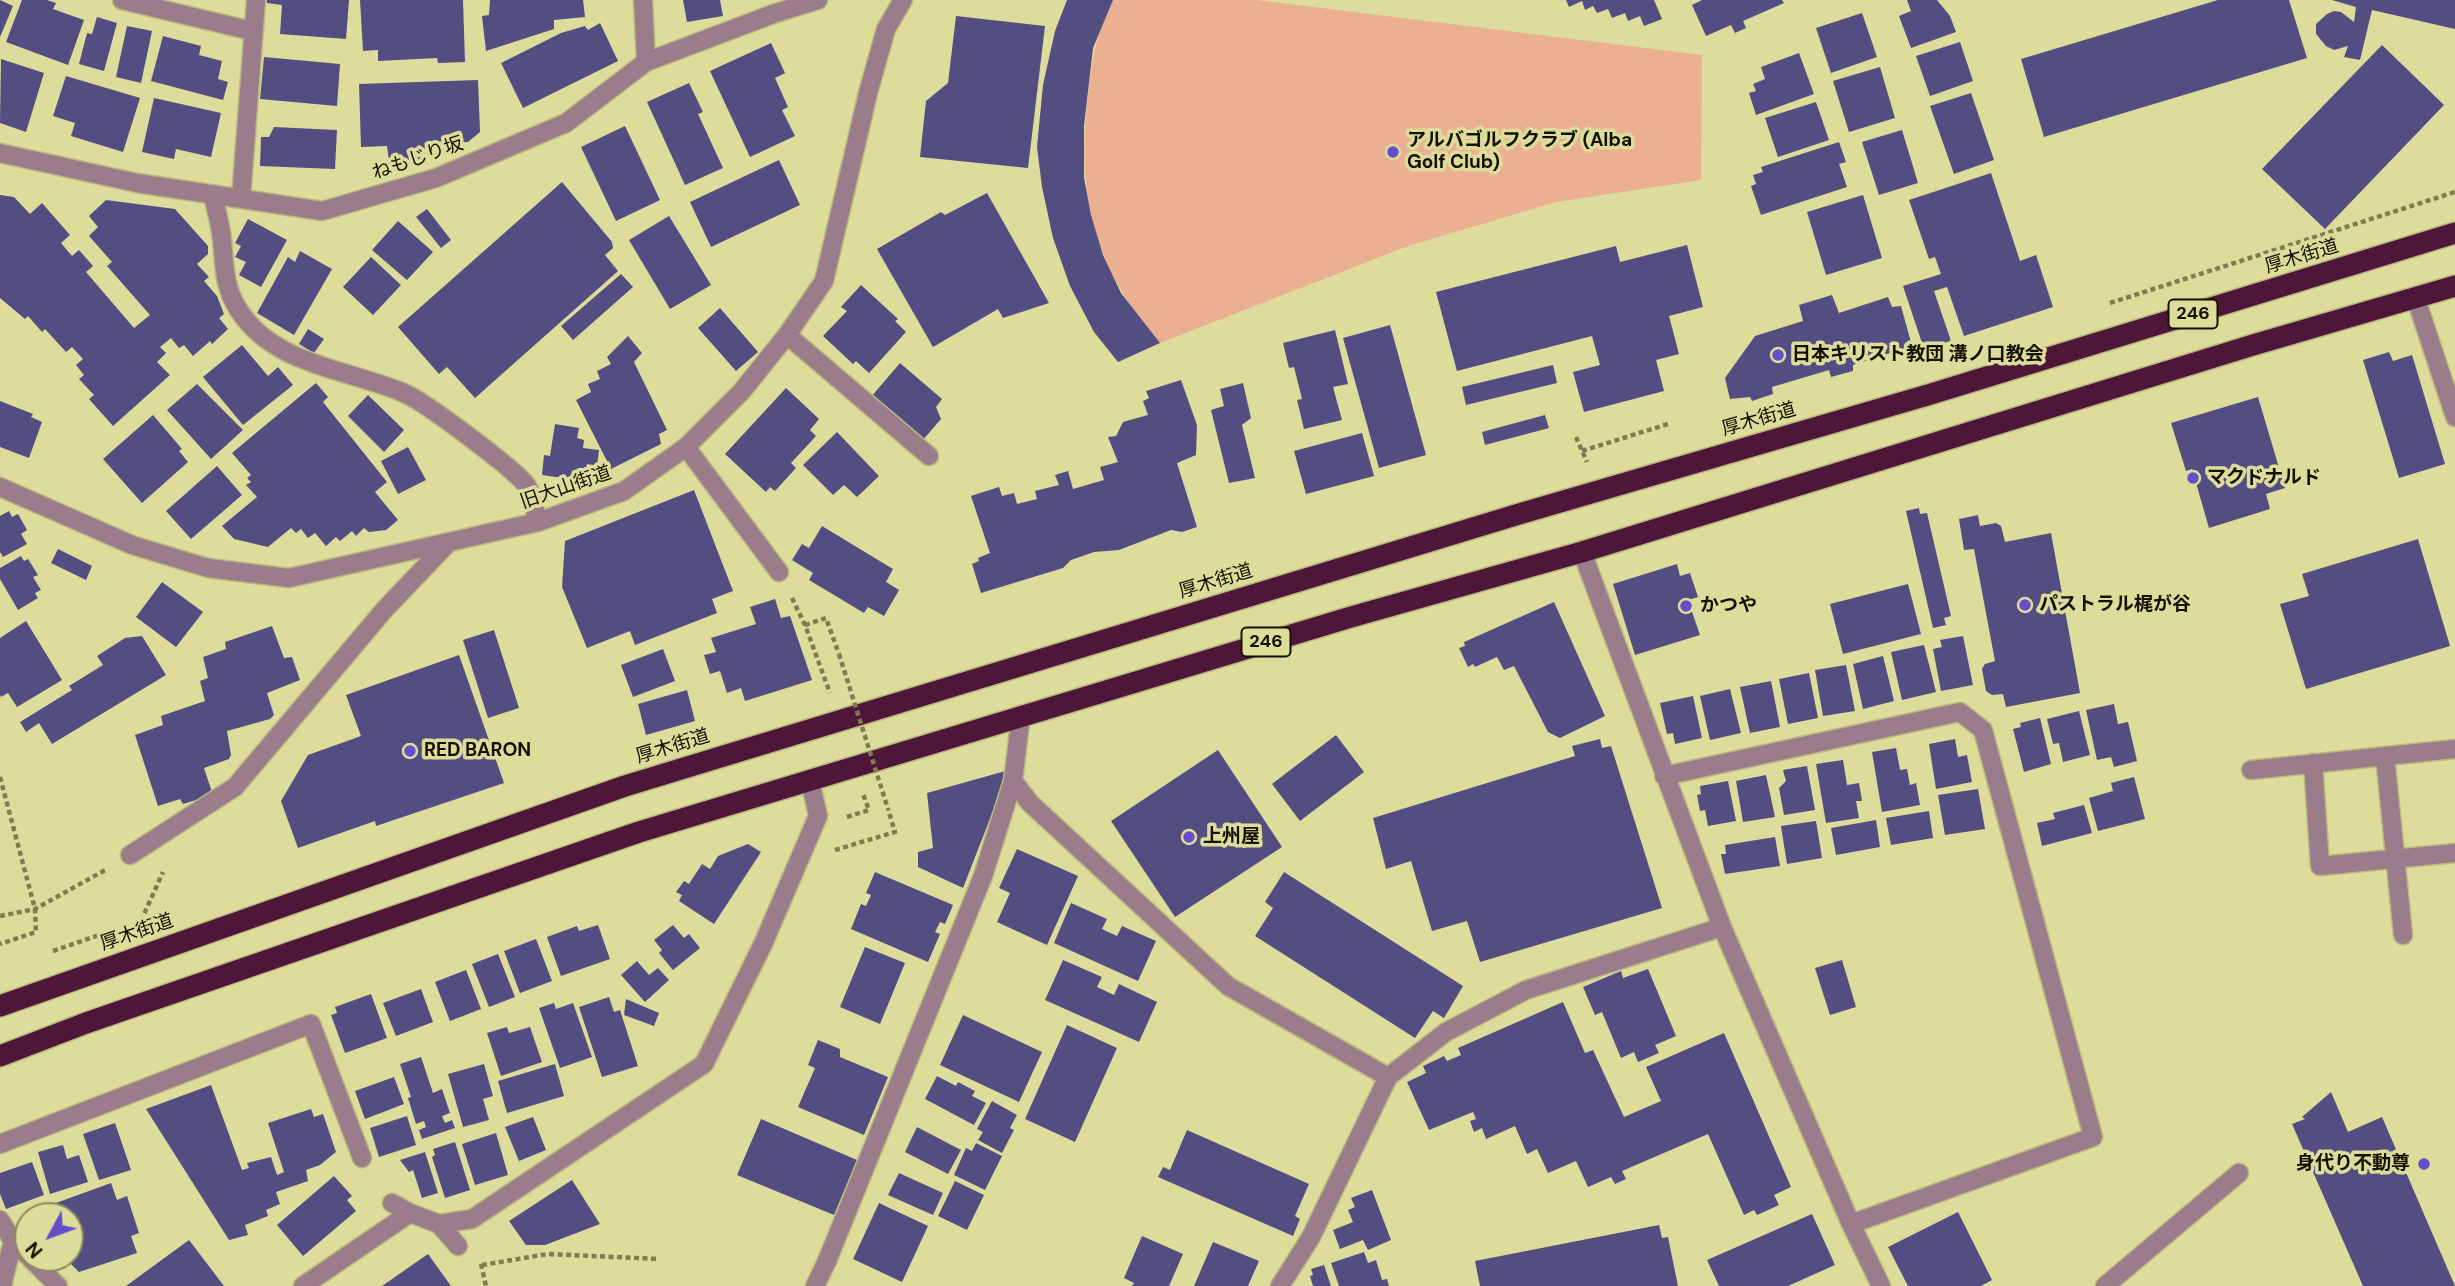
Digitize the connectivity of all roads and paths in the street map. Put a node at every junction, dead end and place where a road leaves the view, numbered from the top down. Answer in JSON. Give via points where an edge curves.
{"nodes":[{"id":1,"x":122,"y":0,"type":"edge"},
{"id":2,"x":256,"y":0,"type":"edge"},
{"id":3,"x":643,"y":0,"type":"edge"},
{"id":4,"x":818,"y":0,"type":"edge"},
{"id":5,"x":903,"y":0,"type":"edge"},
{"id":6,"x":252,"y":31,"type":"junction"},
{"id":7,"x":646,"y":62,"type":"junction"},
{"id":8,"x":0,"y":153,"type":"edge"},
{"id":9,"x":213,"y":196,"type":"junction"},
{"id":10,"x":241,"y":198,"type":"junction"},
{"id":11,"x":2455,"y":233,"type":"edge"},
{"id":12,"x":2455,"y":286,"type":"edge"},
{"id":13,"x":2416,"y":299,"type":"junction"},
{"id":14,"x":787,"y":335,"type":"junction"},
{"id":15,"x":2455,"y":417,"type":"edge"},
{"id":16,"x":1671,"y":424,"type":"dead end"},
{"id":17,"x":1577,"y":437,"type":"dead end"},
{"id":18,"x":686,"y":447,"type":"junction"},
{"id":19,"x":1582,"y":452,"type":"junction"},
{"id":20,"x":929,"y":456,"type":"dead end"},
{"id":21,"x":1587,"y":462,"type":"dead end"},
{"id":22,"x":0,"y":487,"type":"edge"},
{"id":23,"x":537,"y":522,"type":"junction"},
{"id":24,"x":447,"y":544,"type":"junction"},
{"id":25,"x":1582,"y":552,"type":"junction"},
{"id":26,"x":779,"y":572,"type":"joint"},
{"id":27,"x":805,"y":625,"type":"junction"},
{"id":28,"x":830,"y":693,"type":"dead end"},
{"id":29,"x":1021,"y":715,"type":"junction"},
{"id":30,"x":2455,"y":749,"type":"edge"},
{"id":31,"x":2385,"y":756,"type":"junction"},
{"id":32,"x":2313,"y":764,"type":"junction"},
{"id":33,"x":2250,"y":770,"type":"dead end"},
{"id":34,"x":1664,"y":776,"type":"junction"},
{"id":35,"x":0,"y":777,"type":"edge"},
{"id":36,"x":810,"y":780,"type":"junction"},
{"id":37,"x":1013,"y":781,"type":"junction"},
{"id":38,"x":869,"y":810,"type":"dead end"},
{"id":39,"x":837,"y":820,"type":"dead end"},
{"id":40,"x":832,"y":841,"type":"dead end"},
{"id":41,"x":2455,"y":853,"type":"edge"},
{"id":42,"x":130,"y":855,"type":"joint"},
{"id":43,"x":2395,"y":859,"type":"junction"},
{"id":44,"x":163,"y":872,"type":"dead end"},
{"id":45,"x":35,"y":909,"type":"junction"},
{"id":46,"x":0,"y":916,"type":"edge"},
{"id":47,"x":141,"y":921,"type":"dead end"},
{"id":48,"x":1722,"y":927,"type":"junction"},
{"id":49,"x":2403,"y":935,"type":"dead end"},
{"id":50,"x":0,"y":944,"type":"edge"},
{"id":51,"x":0,"y":1006,"type":"edge"},
{"id":52,"x":0,"y":1056,"type":"edge"},
{"id":53,"x":1388,"y":1077,"type":"junction"},
{"id":54,"x":0,"y":1144,"type":"edge"},
{"id":55,"x":362,"y":1158,"type":"dead end"},
{"id":56,"x":2239,"y":1173,"type":"dead end"},
{"id":57,"x":392,"y":1203,"type":"dead end"},
{"id":58,"x":410,"y":1213,"type":"junction"},
{"id":59,"x":0,"y":1220,"type":"edge"},
{"id":60,"x":439,"y":1224,"type":"junction"},
{"id":61,"x":1852,"y":1224,"type":"junction"},
{"id":62,"x":13,"y":1241,"type":"joint"},
{"id":63,"x":458,"y":1246,"type":"dead end"},
{"id":64,"x":659,"y":1259,"type":"dead end"},
{"id":65,"x":44,"y":1272,"type":"edge"},
{"id":66,"x":2,"y":1286,"type":"edge"},
{"id":67,"x":58,"y":1286,"type":"edge"},
{"id":68,"x":303,"y":1286,"type":"edge"},
{"id":69,"x":486,"y":1286,"type":"edge"},
{"id":70,"x":815,"y":1286,"type":"edge"},
{"id":71,"x":1280,"y":1286,"type":"edge"},
{"id":72,"x":1881,"y":1286,"type":"edge"},
{"id":73,"x":2105,"y":1286,"type":"edge"}],
"edges":[{"from":1,"to":6,"type":"street"},
{"from":2,"to":6,"type":"street"},
{"from":3,"to":7,"type":"street"},
{"from":4,"to":7,"type":"street","name":"ねもじり坂"},
{"from":5,"to":14,"type":"street","name":"旧大山街道","via":[[886,29],[868,93],[824,281]]},
{"from":6,"to":10,"type":"street"},
{"from":7,"to":10,"type":"street","name":"ねもじり坂","via":[[566,122],[436,178],[322,211]]},
{"from":8,"to":9,"type":"street","name":"ねもじり坂"},
{"from":9,"to":10,"type":"street","name":"ねもじり坂"},
{"from":9,"to":23,"type":"street","via":[[223,273],[237,309],[265,339],[318,367],[405,394],[423,405],[527,487]]},
{"from":11,"to":51,"type":"highway","name":"厚木街道","number":"246","via":[[625,786]]},
{"from":12,"to":13,"type":"highway","number":"246"},
{"from":13,"to":15,"type":"street"},
{"from":13,"to":25,"type":"highway","number":"246"},
{"from":14,"to":18,"type":"street","name":"旧大山街道","via":[[742,391]]},
{"from":14,"to":20,"type":"street"},
{"from":16,"to":19,"type":"path"},
{"from":17,"to":19,"type":"path"},
{"from":18,"to":23,"type":"street","name":"旧大山街道","via":[[624,491]]},
{"from":18,"to":26,"type":"street"},
{"from":19,"to":21,"type":"path"},
{"from":22,"to":24,"type":"street","name":"旧大山街道","via":[[132,545],[208,568],[289,578]]},
{"from":23,"to":24,"type":"street","name":"旧大山街道"},
{"from":24,"to":42,"type":"street","via":[[384,609],[235,787]]},
{"from":25,"to":29,"type":"highway","number":"246"},
{"from":25,"to":34,"type":"street"},
{"from":26,"to":27,"type":"path"},
{"from":27,"to":28,"type":"path"},
{"from":27,"to":40,"type":"path","bridge":true,"via":[[826,618],[895,832],[836,851]]},
{"from":29,"to":36,"type":"highway","number":"246"},
{"from":29,"to":37,"type":"street"},
{"from":30,"to":31,"type":"street"},
{"from":31,"to":32,"type":"street"},
{"from":31,"to":43,"type":"street"},
{"from":32,"to":33,"type":"street"},
{"from":32,"to":43,"type":"street","via":[[2320,866]]},
{"from":34,"to":48,"type":"street"},
{"from":34,"to":61,"type":"street","via":[[1960,712],[1983,730],[2093,1138]]},
{"from":35,"to":45,"type":"path"},
{"from":36,"to":52,"type":"highway","number":"246","via":[[639,831]]},
{"from":36,"to":60,"type":"street","via":[[818,816],[704,1064],[472,1219]]},
{"from":37,"to":53,"type":"street","via":[[1030,803],[1228,986]]},
{"from":37,"to":70,"type":"street","via":[[983,876]]},
{"from":38,"to":39,"type":"path"},
{"from":41,"to":43,"type":"street"},
{"from":42,"to":45,"type":"path"},
{"from":43,"to":49,"type":"street"},
{"from":44,"to":47,"type":"path"},
{"from":45,"to":46,"type":"path"},
{"from":45,"to":50,"type":"path","via":[[36,932]]},
{"from":48,"to":53,"type":"street","via":[[1526,990],[1446,1032]]},
{"from":48,"to":61,"type":"street"},
{"from":53,"to":71,"type":"street","via":[[1311,1237]]},
{"from":54,"to":55,"type":"street","via":[[311,1024]]},
{"from":56,"to":73,"type":"street"},
{"from":57,"to":58,"type":"street"},
{"from":58,"to":60,"type":"street"},
{"from":58,"to":68,"type":"street"},
{"from":59,"to":62,"type":"street"},
{"from":60,"to":63,"type":"street"},
{"from":61,"to":72,"type":"street"},
{"from":62,"to":66,"type":"street"},
{"from":64,"to":69,"type":"path","via":[[548,1254],[482,1265]]},
{"from":65,"to":67,"type":"street"}]}
